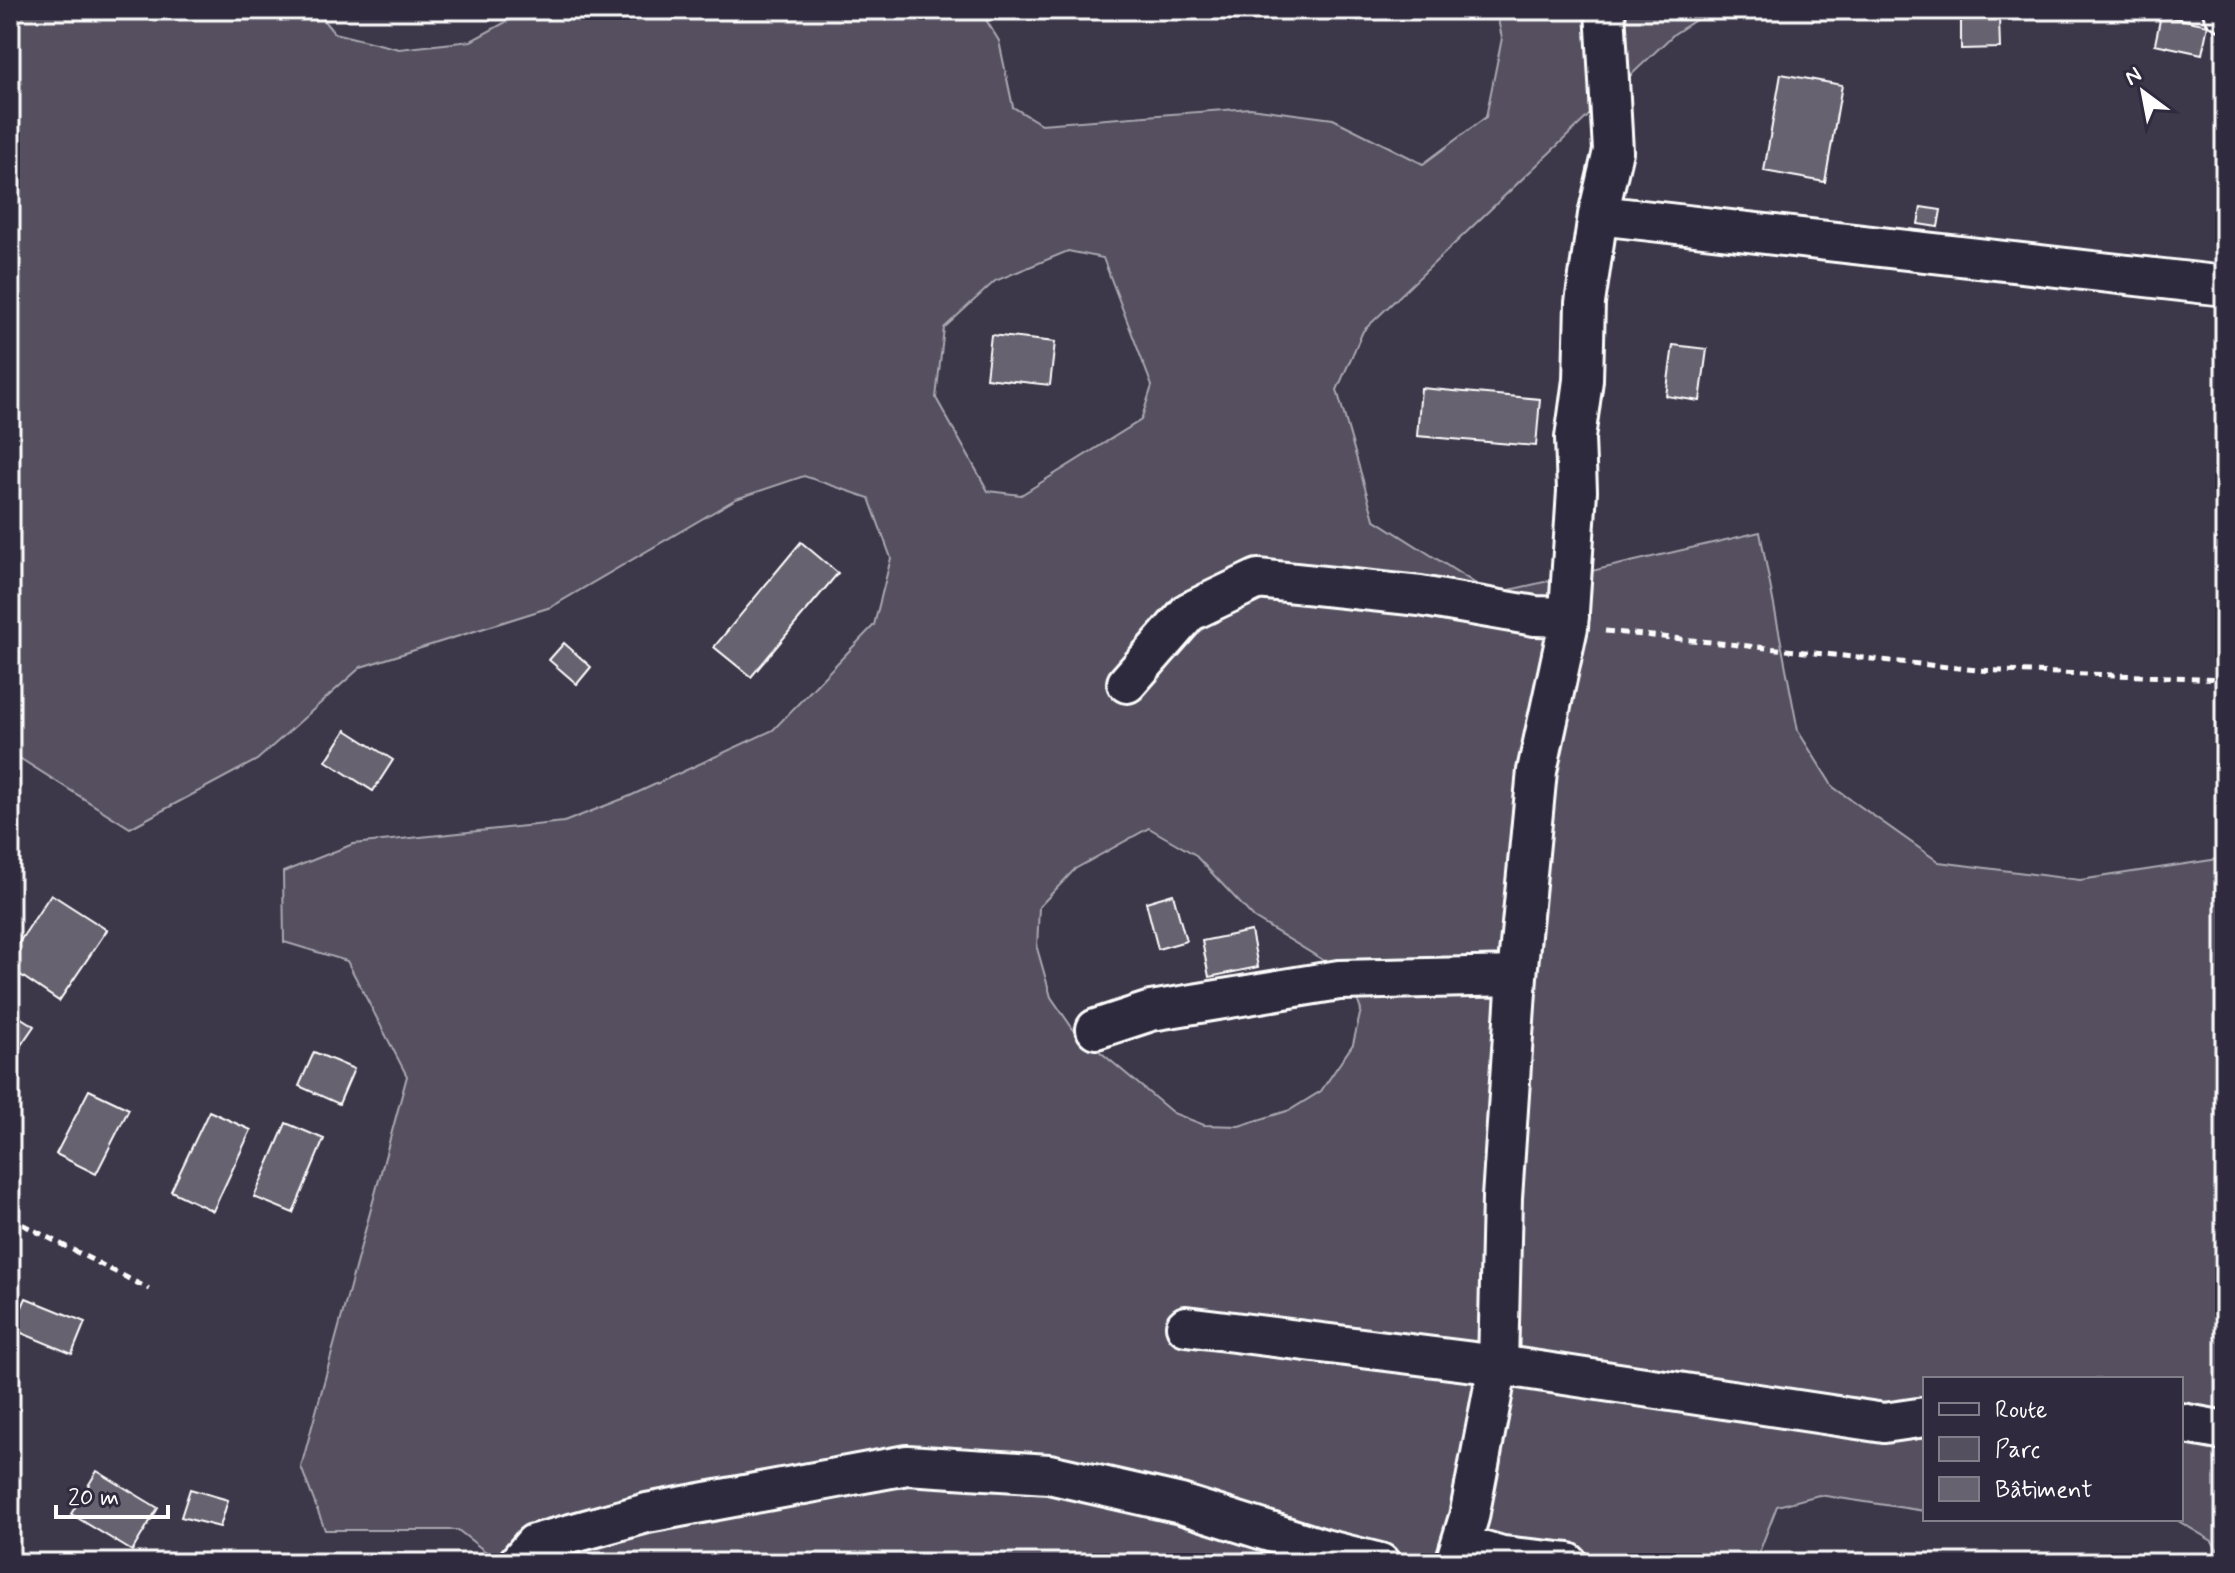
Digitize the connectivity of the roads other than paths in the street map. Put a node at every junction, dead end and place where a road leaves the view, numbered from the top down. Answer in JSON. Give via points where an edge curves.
{"nodes":[{"id":1,"x":1605,"y":10,"type":"edge"},
{"id":2,"x":1598,"y":215,"type":"junction"},
{"id":3,"x":2225,"y":286,"type":"edge"},
{"id":4,"x":1569,"y":622,"type":"junction"},
{"id":5,"x":1127,"y":683,"type":"dead end"},
{"id":6,"x":1517,"y":976,"type":"junction"},
{"id":7,"x":1096,"y":1029,"type":"dead end"},
{"id":8,"x":1186,"y":1326,"type":"dead end"},
{"id":9,"x":1498,"y":1365,"type":"junction"},
{"id":10,"x":1923,"y":1417,"type":"edge"},
{"id":11,"x":2183,"y":1423,"type":"edge"},
{"id":12,"x":2225,"y":1431,"type":"edge"},
{"id":13,"x":1458,"y":1554,"type":"edge"},
{"id":14,"x":518,"y":1563,"type":"edge"},
{"id":15,"x":1380,"y":1563,"type":"edge"},
{"id":16,"x":1568,"y":1563,"type":"edge"}],
"edges":[{"from":1,"to":2,"type":"street","via":[[1613,151]]},
{"from":2,"to":3,"type":"street"},
{"from":2,"to":4,"type":"street","via":[[1575,438]]},
{"from":4,"to":5,"type":"street","via":[[1420,596],[1258,579],[1189,612]]},
{"from":4,"to":6,"type":"street","via":[[1537,771]]},
{"from":6,"to":7,"type":"street","via":[[1339,980],[1151,1011]]},
{"from":6,"to":9,"type":"street","via":[[1502,1198]]},
{"from":8,"to":9,"type":"street"},
{"from":9,"to":10,"type":"street","via":[[1884,1423]]},
{"from":9,"to":13,"type":"street"},
{"from":11,"to":12,"type":"street"},
{"from":13,"to":16,"type":"street"},
{"from":14,"to":15,"type":"street","via":[[534,1544],[647,1513],[907,1465],[1049,1474],[1181,1504]]}]}
